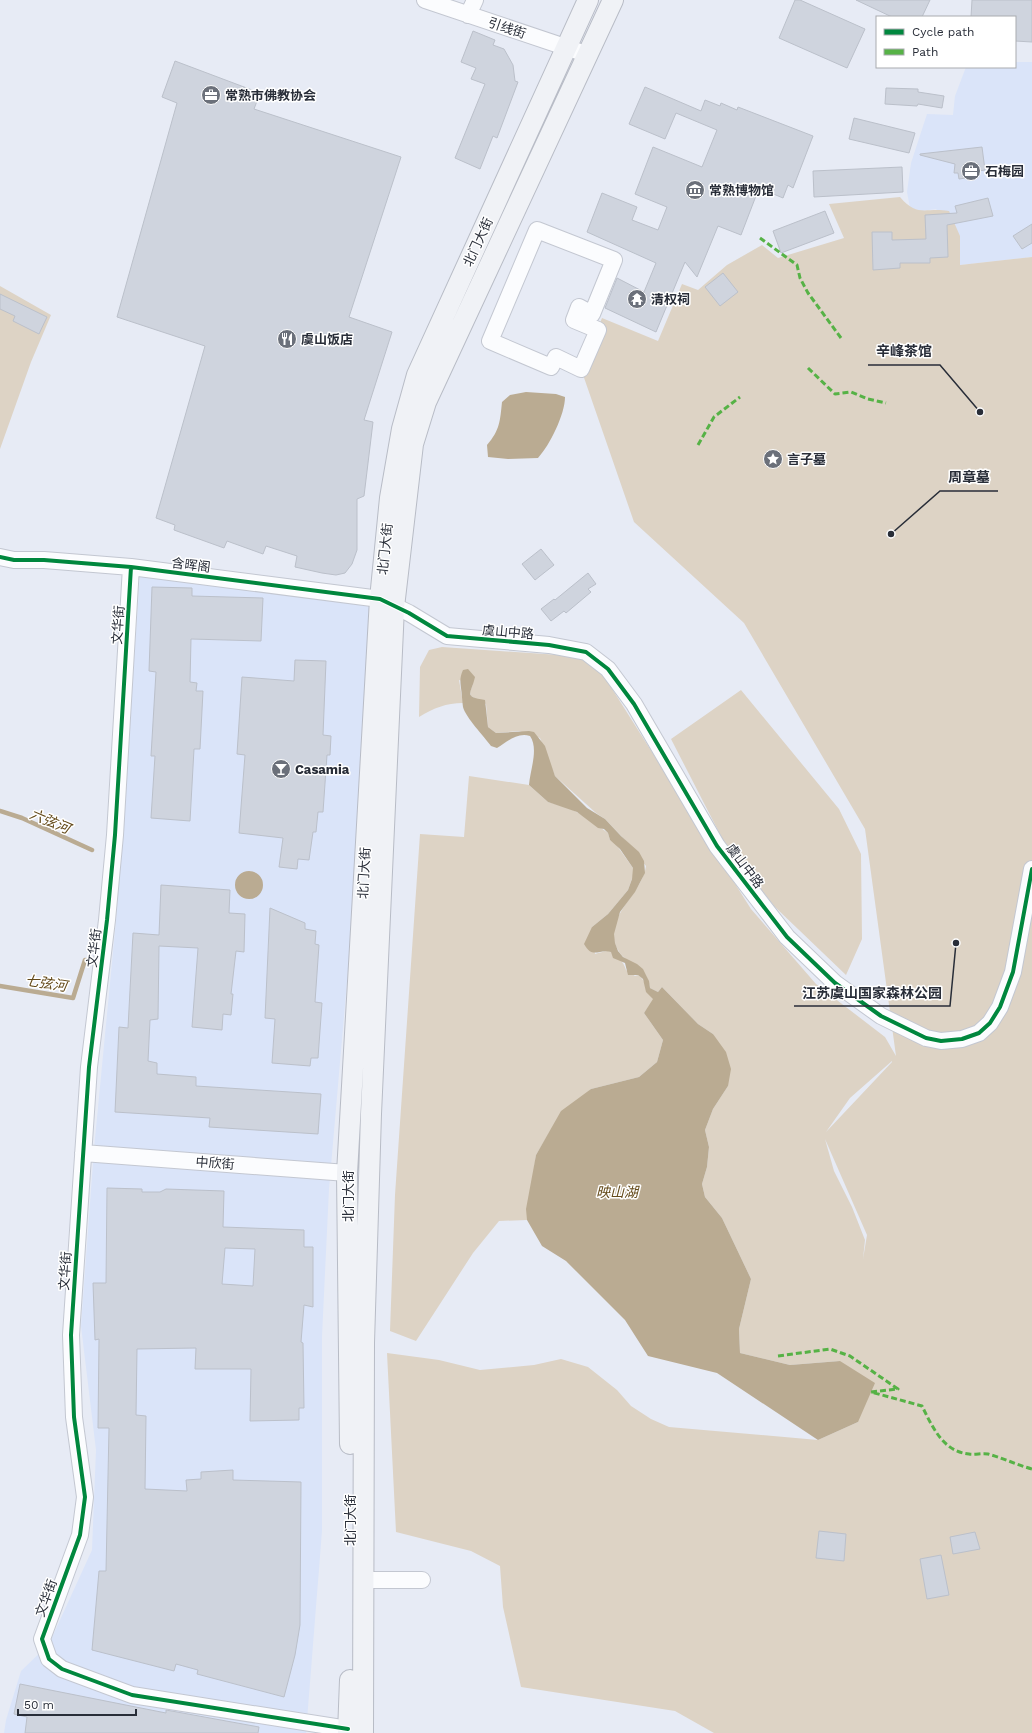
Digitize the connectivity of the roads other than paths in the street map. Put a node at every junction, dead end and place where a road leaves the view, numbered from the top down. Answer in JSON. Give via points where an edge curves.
{"nodes":[{"id":1,"x":425,"y":0,"type":"edge"},
{"id":2,"x":475,"y":0,"type":"edge"},
{"id":3,"x":588,"y":0,"type":"edge"},
{"id":4,"x":614,"y":0,"type":"edge"},
{"id":5,"x":468,"y":15,"type":"junction"},
{"id":6,"x":567,"y":49,"type":"junction"},
{"id":7,"x":589,"y":55,"type":"junction"},
{"id":8,"x":551,"y":367,"type":"joint"},
{"id":9,"x":0,"y":557,"type":"edge"},
{"id":10,"x":131,"y":567,"type":"junction"},
{"id":11,"x":387,"y":603,"type":"junction"},
{"id":12,"x":1032,"y":869,"type":"edge"},
{"id":13,"x":83,"y":1153,"type":"junction"},
{"id":14,"x":347,"y":1173,"type":"junction"},
{"id":15,"x":362,"y":1580,"type":"junction"},
{"id":16,"x":422,"y":1580,"type":"dead end"},
{"id":17,"x":353,"y":1732,"type":"edge"}],
"edges":[{"from":1,"to":5,"type":"street","name":"引线街"},
{"from":2,"to":5,"type":"street"},
{"from":3,"to":6,"type":"main road","name":"北门大街"},
{"from":4,"to":7,"type":"main road","name":"北门大街"},
{"from":5,"to":6,"type":"street","name":"引线街"},
{"from":6,"to":7,"type":"street","name":"引线街"},
{"from":6,"to":11,"type":"main road","name":"北门大街","via":[[417,375],[402,429],[390,498]]},
{"from":7,"to":11,"type":"main road","name":"北门大街","via":[[426,402],[413,444]]},
{"from":8,"to":8,"type":"street","via":[[490,341],[537,230],[614,260],[592,314],[579,308],[574,320],[598,330],[581,368],[556,357]]},
{"from":9,"to":10,"type":"street","name":"含晖阁"},
{"from":10,"to":11,"type":"street","name":"含晖阁"},
{"from":10,"to":13,"type":"street","name":"文华街","via":[[115,835],[89,1067]]},
{"from":11,"to":12,"type":"street","name":"虞山中路","via":[[447,636],[586,652],[608,669],[634,704],[717,846],[787,937],[835,983],[881,1016],[926,1038],[941,1041],[962,1039],[979,1033],[990,1023],[1000,1007],[1012,972]]},
{"from":11,"to":14,"type":"main road","name":"北门大街"},
{"from":11,"to":15,"type":"main road","name":"北门大街","via":[[364,1342]]},
{"from":13,"to":14,"type":"street","name":"中欣街"},
{"from":13,"to":17,"type":"street","name":"文华街","via":[[70,1335],[74,1417],[85,1498],[80,1535],[42,1639],[49,1659],[62,1670],[132,1694]]},
{"from":14,"to":17,"type":"main road","name":"北门大街"},
{"from":15,"to":16,"type":"street"},
{"from":15,"to":17,"type":"main road","name":"北门大街"}]}
